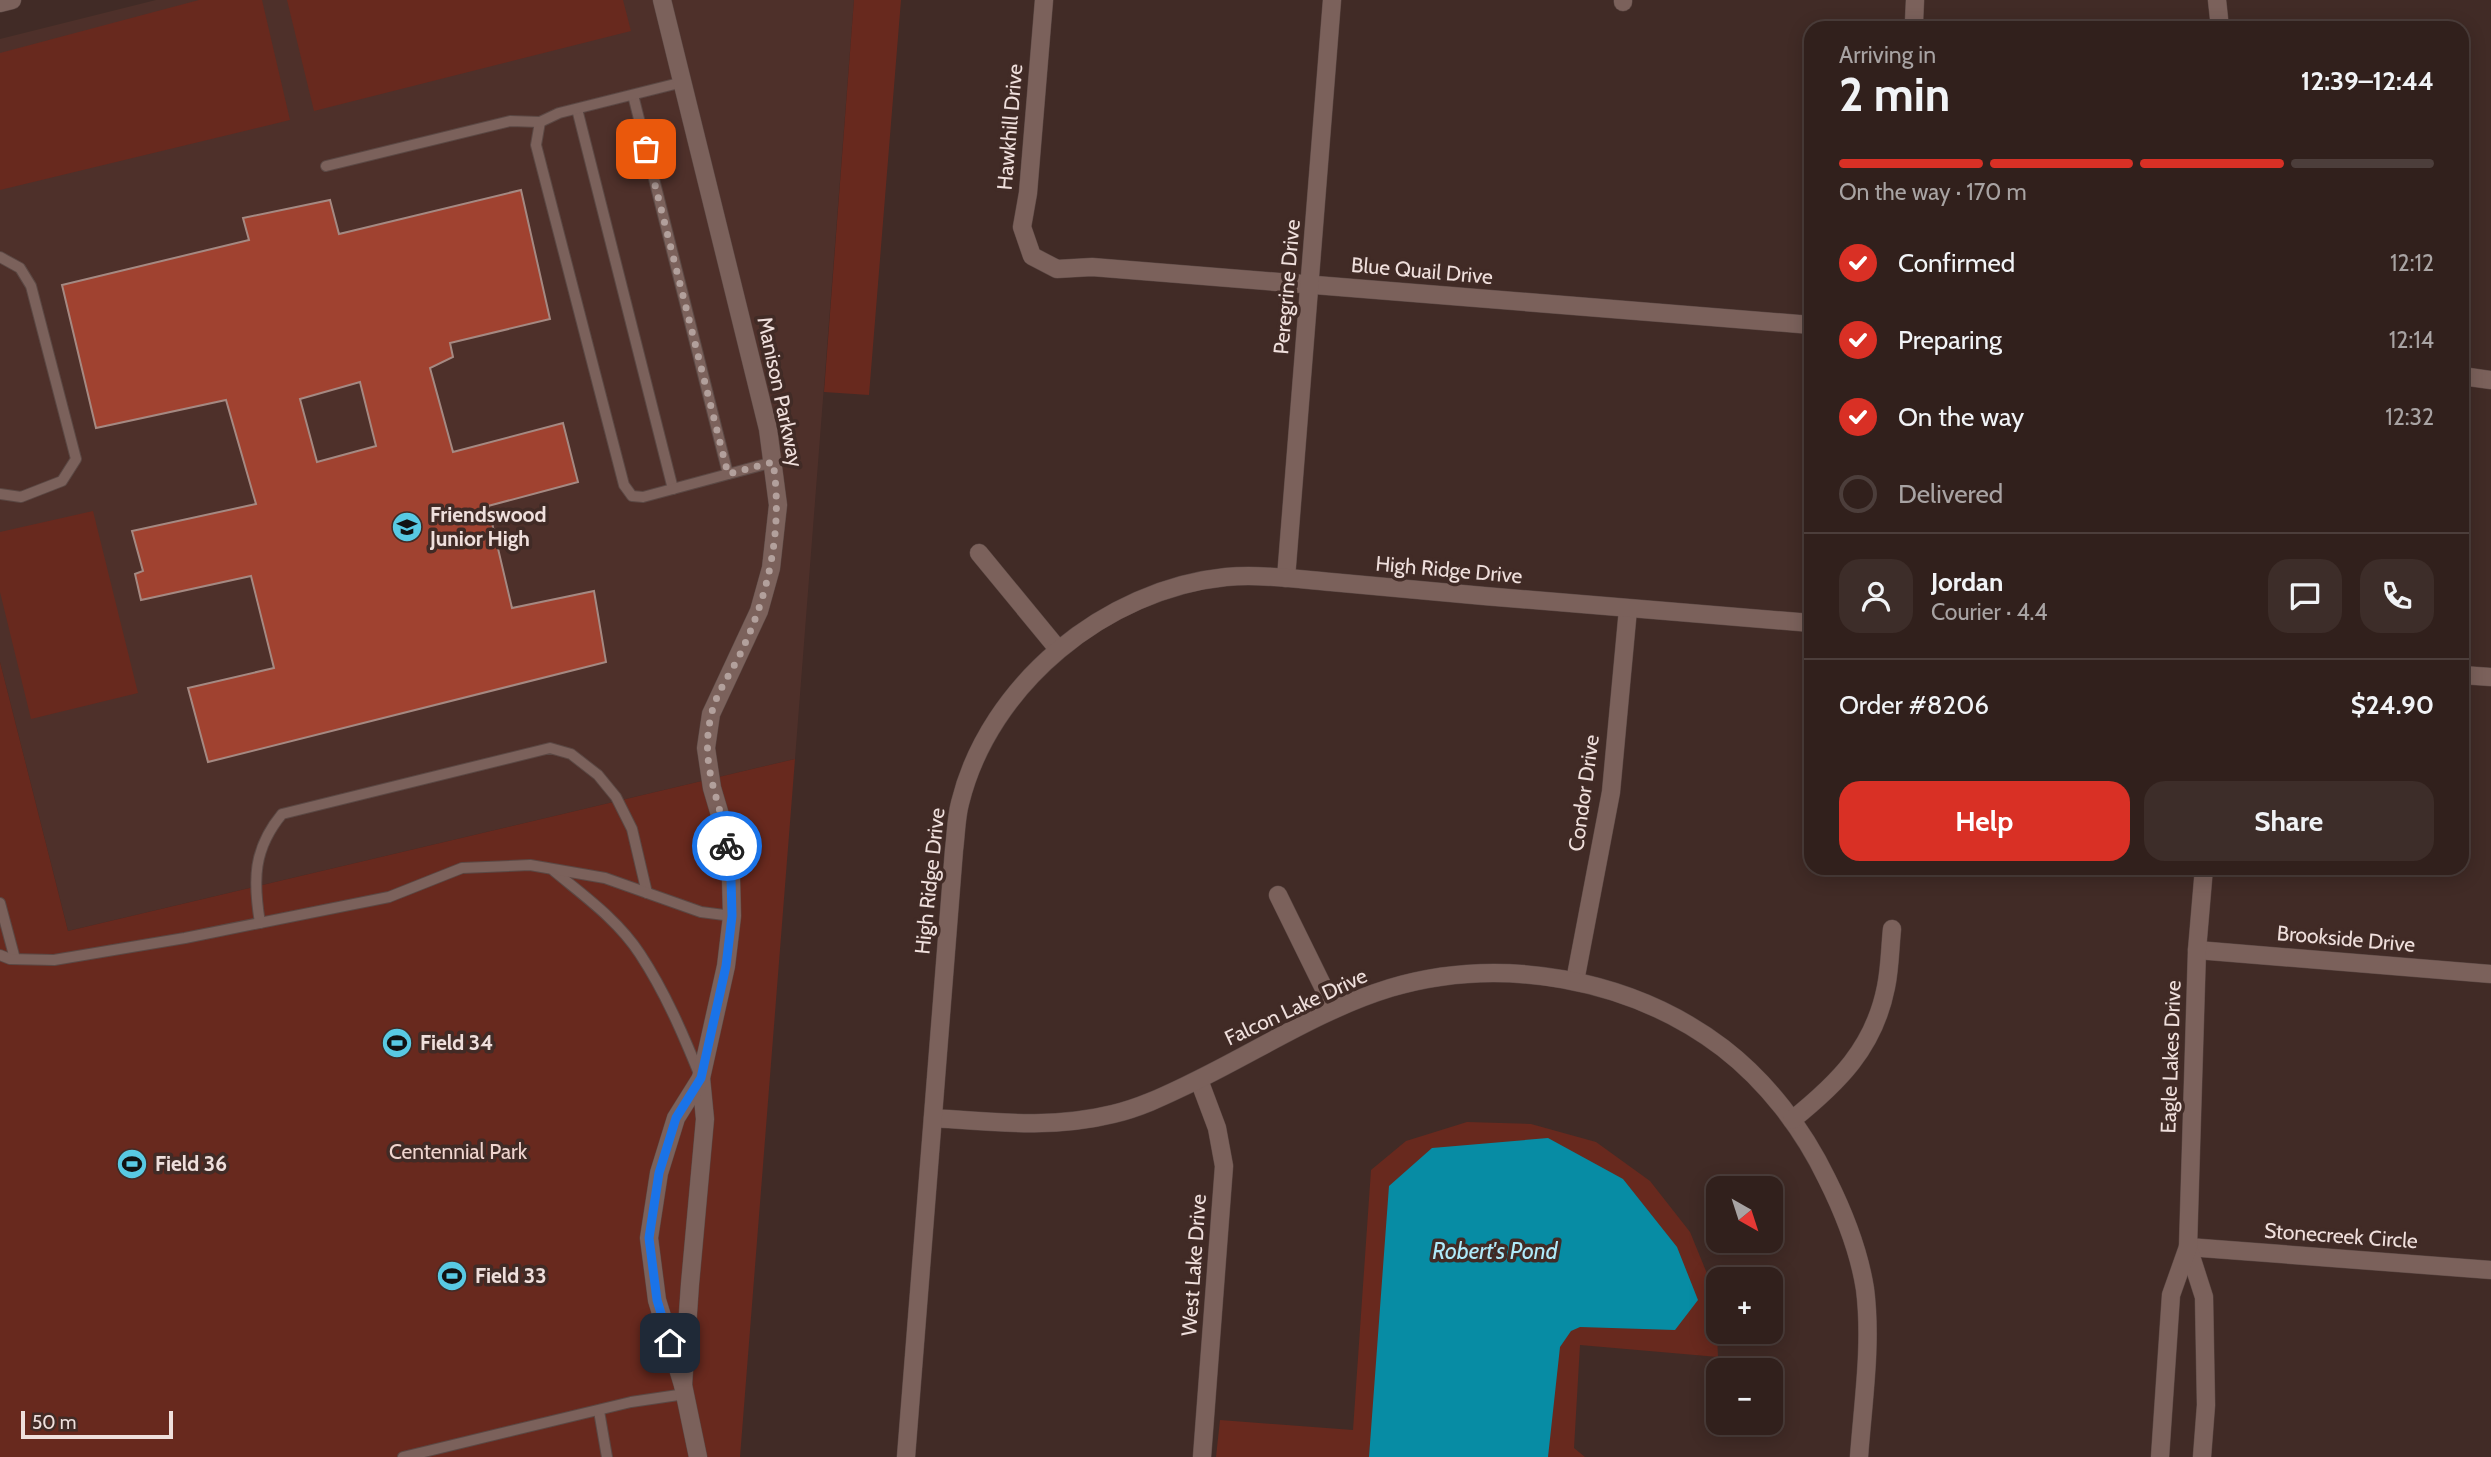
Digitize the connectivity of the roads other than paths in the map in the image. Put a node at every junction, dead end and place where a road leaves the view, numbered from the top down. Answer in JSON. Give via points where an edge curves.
{"nodes":[{"id":1,"x":12,"y":0,"type":"edge"},
{"id":2,"x":662,"y":0,"type":"edge"},
{"id":3,"x":1044,"y":0,"type":"edge"},
{"id":4,"x":1332,"y":0,"type":"edge"},
{"id":5,"x":1914,"y":0,"type":"edge"},
{"id":6,"x":2217,"y":0,"type":"edge"},
{"id":7,"x":0,"y":3,"type":"edge"},
{"id":8,"x":1914,"y":21,"type":"edge"},
{"id":9,"x":2219,"y":21,"type":"edge"},
{"id":10,"x":684,"y":82,"type":"junction"},
{"id":11,"x":633,"y":95,"type":"junction"},
{"id":12,"x":577,"y":108,"type":"junction"},
{"id":13,"x":540,"y":122,"type":"junction"},
{"id":14,"x":326,"y":166,"type":"dead end"},
{"id":15,"x":1032,"y":256,"type":"joint"},
{"id":16,"x":0,"y":257,"type":"edge"},
{"id":17,"x":1310,"y":283,"type":"junction"},
{"id":18,"x":1804,"y":324,"type":"edge"},
{"id":19,"x":2469,"y":377,"type":"edge"},
{"id":20,"x":2491,"y":380,"type":"edge"},
{"id":21,"x":773,"y":462,"type":"junction"},
{"id":22,"x":728,"y":474,"type":"junction"},
{"id":23,"x":673,"y":489,"type":"junction"},
{"id":24,"x":0,"y":494,"type":"edge"},
{"id":25,"x":979,"y":553,"type":"dead end"},
{"id":26,"x":1286,"y":578,"type":"junction"},
{"id":27,"x":1628,"y":609,"type":"junction"},
{"id":28,"x":1804,"y":622,"type":"edge"},
{"id":29,"x":1058,"y":649,"type":"junction"},
{"id":30,"x":2469,"y":675,"type":"edge"},
{"id":31,"x":2491,"y":677,"type":"edge"},
{"id":32,"x":551,"y":869,"type":"junction"},
{"id":33,"x":2203,"y":875,"type":"edge"},
{"id":34,"x":647,"y":893,"type":"junction"},
{"id":35,"x":1278,"y":895,"type":"dead end"},
{"id":36,"x":0,"y":903,"type":"edge"},
{"id":37,"x":732,"y":916,"type":"junction"},
{"id":38,"x":260,"y":923,"type":"junction"},
{"id":39,"x":1892,"y":929,"type":"dead end"},
{"id":40,"x":2197,"y":950,"type":"junction"},
{"id":41,"x":0,"y":956,"type":"edge"},
{"id":42,"x":15,"y":959,"type":"junction"},
{"id":43,"x":2491,"y":974,"type":"edge"},
{"id":44,"x":1575,"y":981,"type":"junction"},
{"id":45,"x":1334,"y":1009,"type":"junction"},
{"id":46,"x":701,"y":1078,"type":"junction"},
{"id":47,"x":1199,"y":1080,"type":"junction"},
{"id":48,"x":933,"y":1118,"type":"junction"},
{"id":49,"x":1793,"y":1121,"type":"junction"},
{"id":50,"x":2188,"y":1247,"type":"junction"},
{"id":51,"x":2491,"y":1270,"type":"edge"},
{"id":52,"x":684,"y":1390,"type":"junction"},
{"id":53,"x":599,"y":1411,"type":"junction"},
{"id":54,"x":403,"y":1457,"type":"edge"},
{"id":55,"x":607,"y":1457,"type":"edge"},
{"id":56,"x":698,"y":1457,"type":"edge"},
{"id":57,"x":906,"y":1457,"type":"edge"},
{"id":58,"x":1202,"y":1457,"type":"edge"},
{"id":59,"x":1859,"y":1457,"type":"edge"},
{"id":60,"x":2160,"y":1457,"type":"edge"},
{"id":61,"x":2202,"y":1457,"type":"edge"}],
"edges":[{"from":1,"to":7,"type":"street"},
{"from":2,"to":10,"type":"street","name":"Manison Parkway"},
{"from":3,"to":15,"type":"street","name":"Hawkhill Drive","via":[[1022,227]]},
{"from":4,"to":17,"type":"street","name":"Peregrine Drive"},
{"from":5,"to":8,"type":"street"},
{"from":6,"to":9,"type":"street"},
{"from":10,"to":11,"type":"lane"},
{"from":10,"to":21,"type":"street","name":"Manison Parkway"},
{"from":11,"to":12,"type":"lane"},
{"from":11,"to":22,"type":"lane"},
{"from":12,"to":13,"type":"lane"},
{"from":12,"to":23,"type":"lane"},
{"from":13,"to":14,"type":"lane","via":[[510,121]]},
{"from":13,"to":23,"type":"lane","via":[[536,145],[624,485],[632,496],[643,497]]},
{"from":15,"to":17,"type":"street","name":"Blue Quail Drive","via":[[1057,270],[1092,267]]},
{"from":16,"to":24,"type":"lane","via":[[20,268],[31,286],[76,459],[62,481],[22,497]]},
{"from":17,"to":18,"type":"street","name":"Blue Quail Drive"},
{"from":17,"to":26,"type":"street","name":"Peregrine Drive"},
{"from":19,"to":20,"type":"street"},
{"from":21,"to":22,"type":"lane"},
{"from":21,"to":37,"type":"street","name":"Manison Parkway","via":[[778,505],[771,568],[759,611],[711,714],[706,748],[725,832]]},
{"from":22,"to":23,"type":"lane"},
{"from":25,"to":29,"type":"street"},
{"from":26,"to":27,"type":"street","name":"High Ridge Drive"},
{"from":26,"to":29,"type":"street","name":"High Ridge Drive","via":[[1228,577],[1185,583],[1136,600]]},
{"from":27,"to":28,"type":"street","name":"High Ridge Drive"},
{"from":27,"to":44,"type":"street","name":"Condor Drive","via":[[1611,792]]},
{"from":29,"to":48,"type":"street","name":"High Ridge Drive","via":[[1022,685],[994,723],[960,803]]},
{"from":30,"to":31,"type":"street"},
{"from":32,"to":34,"type":"lane","via":[[605,878]]},
{"from":32,"to":38,"type":"lane","via":[[530,865],[462,868],[389,897]]},
{"from":32,"to":46,"type":"lane","via":[[603,911],[639,952],[673,1012]]},
{"from":33,"to":40,"type":"street","name":"Eagle Lakes Drive"},
{"from":34,"to":37,"type":"lane","via":[[701,912]]},
{"from":34,"to":38,"type":"lane","via":[[632,829],[616,797],[571,754],[550,748],[282,814],[259,854],[255,890]]},
{"from":35,"to":45,"type":"street"},
{"from":36,"to":42,"type":"lane"},
{"from":37,"to":46,"type":"street","name":"Manison Parkway","via":[[726,966]]},
{"from":38,"to":42,"type":"lane","via":[[54,960]]},
{"from":39,"to":49,"type":"street","via":[[1886,988],[1874,1028],[1854,1062]]},
{"from":40,"to":43,"type":"street","name":"Brookside Drive"},
{"from":40,"to":50,"type":"street","name":"Eagle Lakes Drive"},
{"from":41,"to":42,"type":"lane"},
{"from":44,"to":45,"type":"street","name":"Falcon Lake Drive","via":[[1503,972],[1441,977],[1390,988]]},
{"from":44,"to":49,"type":"street","name":"Falcon Lake Drive","via":[[1645,1003],[1684,1023],[1723,1049],[1763,1085]]},
{"from":45,"to":47,"type":"street","name":"Falcon Lake Drive"},
{"from":46,"to":52,"type":"street","name":"Manison Parkway","via":[[705,1119]]},
{"from":46,"to":52,"type":"street","name":"Manison Parkway","via":[[676,1118],[659,1173],[649,1238],[657,1300]]},
{"from":47,"to":48,"type":"street","name":"Falcon Lake Drive","via":[[1149,1103],[1065,1124]]},
{"from":47,"to":58,"type":"street","name":"West Lake Drive","via":[[1217,1128],[1224,1166]]},
{"from":48,"to":57,"type":"street","name":"High Ridge Drive"},
{"from":49,"to":59,"type":"street","name":"Falcon Lake Drive","via":[[1839,1202],[1865,1287],[1868,1333]]},
{"from":50,"to":51,"type":"street","name":"Stonecreek Circle"},
{"from":50,"to":60,"type":"street","name":"Eagle Lakes Drive","via":[[2171,1295]]},
{"from":50,"to":61,"type":"street","name":"Eagle Lakes Drive","via":[[2204,1297]]},
{"from":52,"to":53,"type":"lane"},
{"from":52,"to":56,"type":"street","name":"Manison Parkway"},
{"from":53,"to":54,"type":"lane"},
{"from":53,"to":55,"type":"lane"}]}
